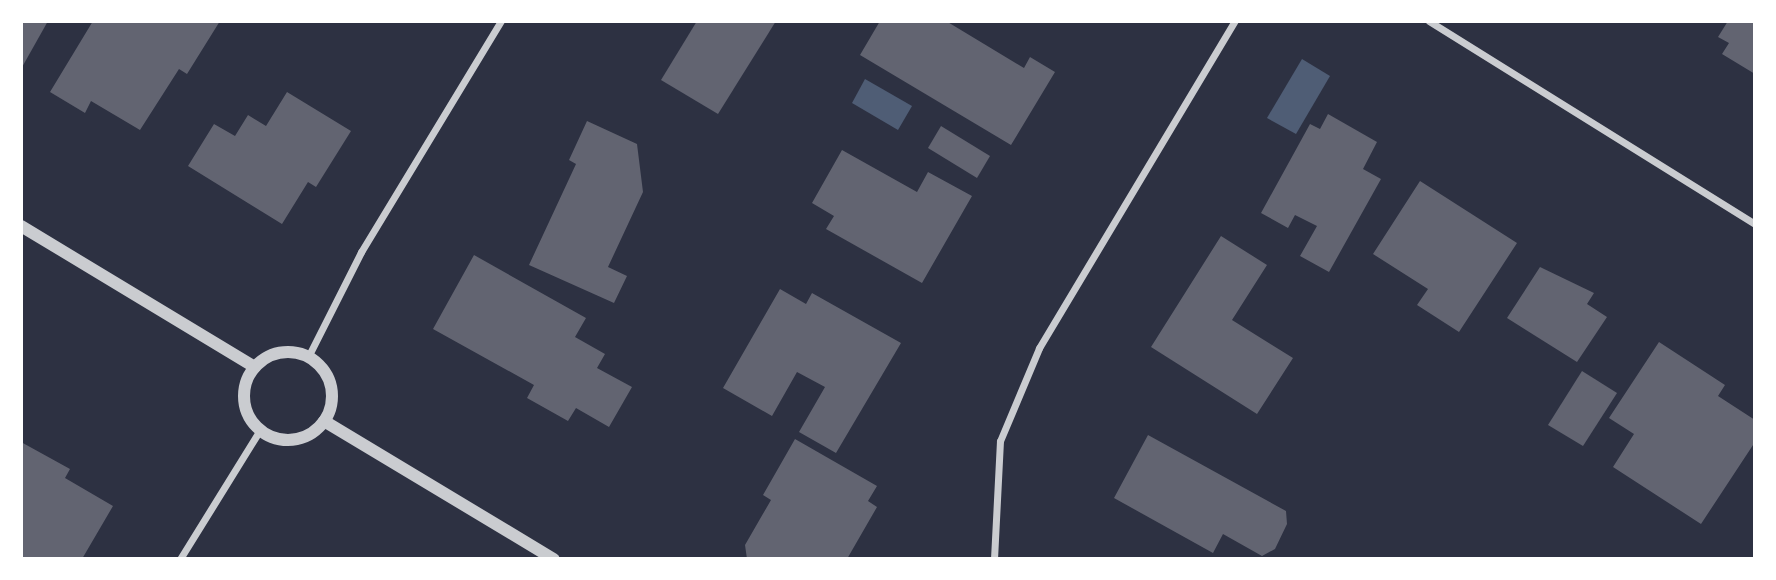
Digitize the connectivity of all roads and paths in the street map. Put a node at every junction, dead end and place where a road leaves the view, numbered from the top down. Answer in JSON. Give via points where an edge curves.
{"nodes":[{"id":1,"x":501,"y":21,"type":"edge"},
{"id":2,"x":1235,"y":21,"type":"edge"},
{"id":3,"x":1429,"y":21,"type":"edge"},
{"id":4,"x":1755,"y":224,"type":"edge"},
{"id":5,"x":21,"y":226,"type":"edge"},
{"id":6,"x":308,"y":357,"type":"junction"},
{"id":7,"x":255,"y":367,"type":"junction"},
{"id":8,"x":324,"y":421,"type":"junction"},
{"id":9,"x":260,"y":430,"type":"junction"},
{"id":10,"x":180,"y":559,"type":"edge"},
{"id":11,"x":554,"y":559,"type":"edge"},
{"id":12,"x":994,"y":559,"type":"edge"}],
"edges":[{"from":1,"to":6,"type":"street","via":[[361,252]]},
{"from":2,"to":12,"type":"street","via":[[1040,348],[1000,441]]},
{"from":3,"to":4,"type":"street"},
{"from":5,"to":7,"type":"street"},
{"from":6,"to":7,"type":"street","via":[[279,354]]},
{"from":6,"to":8,"type":"street","via":[[320,366],[331,393]]},
{"from":7,"to":9,"type":"street","via":[[247,379],[245,407]]},
{"from":8,"to":9,"type":"street","via":[[301,438],[272,438]]},
{"from":8,"to":11,"type":"street"},
{"from":9,"to":10,"type":"street"}]}
